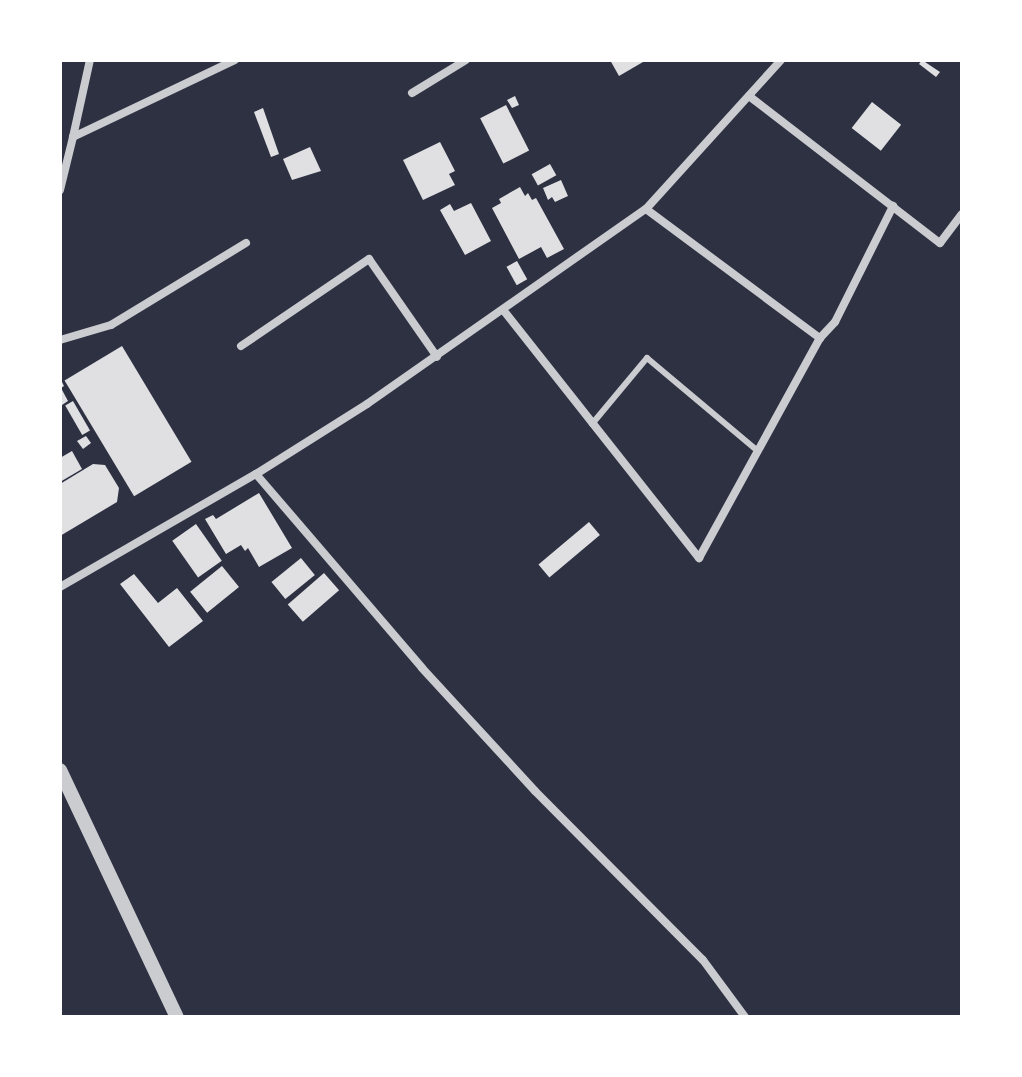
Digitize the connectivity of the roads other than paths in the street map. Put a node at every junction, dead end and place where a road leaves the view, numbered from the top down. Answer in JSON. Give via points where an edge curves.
{"nodes":[{"id":1,"x":90,"y":60,"type":"edge"},
{"id":2,"x":207,"y":60,"type":"edge"},
{"id":3,"x":235,"y":60,"type":"edge"},
{"id":4,"x":466,"y":60,"type":"edge"},
{"id":5,"x":781,"y":60,"type":"edge"},
{"id":6,"x":218,"y":68,"type":"junction"},
{"id":7,"x":412,"y":93,"type":"dead end"},
{"id":8,"x":749,"y":96,"type":"junction"},
{"id":9,"x":73,"y":137,"type":"junction"},
{"id":10,"x":60,"y":190,"type":"edge"},
{"id":11,"x":893,"y":206,"type":"junction"},
{"id":12,"x":646,"y":209,"type":"junction"},
{"id":13,"x":962,"y":214,"type":"edge"},
{"id":14,"x":246,"y":243,"type":"dead end"},
{"id":15,"x":504,"y":311,"type":"junction"},
{"id":16,"x":820,"y":338,"type":"junction"},
{"id":17,"x":60,"y":340,"type":"edge"},
{"id":18,"x":241,"y":346,"type":"dead end"},
{"id":19,"x":437,"y":357,"type":"junction"},
{"id":20,"x":592,"y":424,"type":"junction"},
{"id":21,"x":758,"y":451,"type":"junction"},
{"id":22,"x":256,"y":474,"type":"junction"},
{"id":23,"x":60,"y":587,"type":"edge"},
{"id":24,"x":60,"y":770,"type":"edge"},
{"id":25,"x":177,"y":1017,"type":"edge"},
{"id":26,"x":745,"y":1017,"type":"edge"}],
"edges":[{"from":1,"to":9,"type":"street"},
{"from":2,"to":6,"type":"street"},
{"from":3,"to":6,"type":"street"},
{"from":4,"to":7,"type":"street"},
{"from":5,"to":8,"type":"street"},
{"from":6,"to":9,"type":"street"},
{"from":8,"to":11,"type":"street"},
{"from":8,"to":12,"type":"street"},
{"from":9,"to":10,"type":"street"},
{"from":11,"to":13,"type":"street","via":[[940,243]]},
{"from":11,"to":16,"type":"street","via":[[835,322]]},
{"from":12,"to":15,"type":"street"},
{"from":12,"to":16,"type":"street"},
{"from":14,"to":17,"type":"street","via":[[111,325]]},
{"from":15,"to":19,"type":"street"},
{"from":15,"to":20,"type":"street"},
{"from":16,"to":21,"type":"street"},
{"from":18,"to":19,"type":"street","via":[[369,259]]},
{"from":19,"to":22,"type":"street"},
{"from":20,"to":21,"type":"lane","via":[[647,358]]},
{"from":20,"to":21,"type":"street","via":[[699,558]]},
{"from":22,"to":23,"type":"street"},
{"from":22,"to":26,"type":"street","via":[[422,668],[703,960]]},
{"from":24,"to":25,"type":"street"}]}
